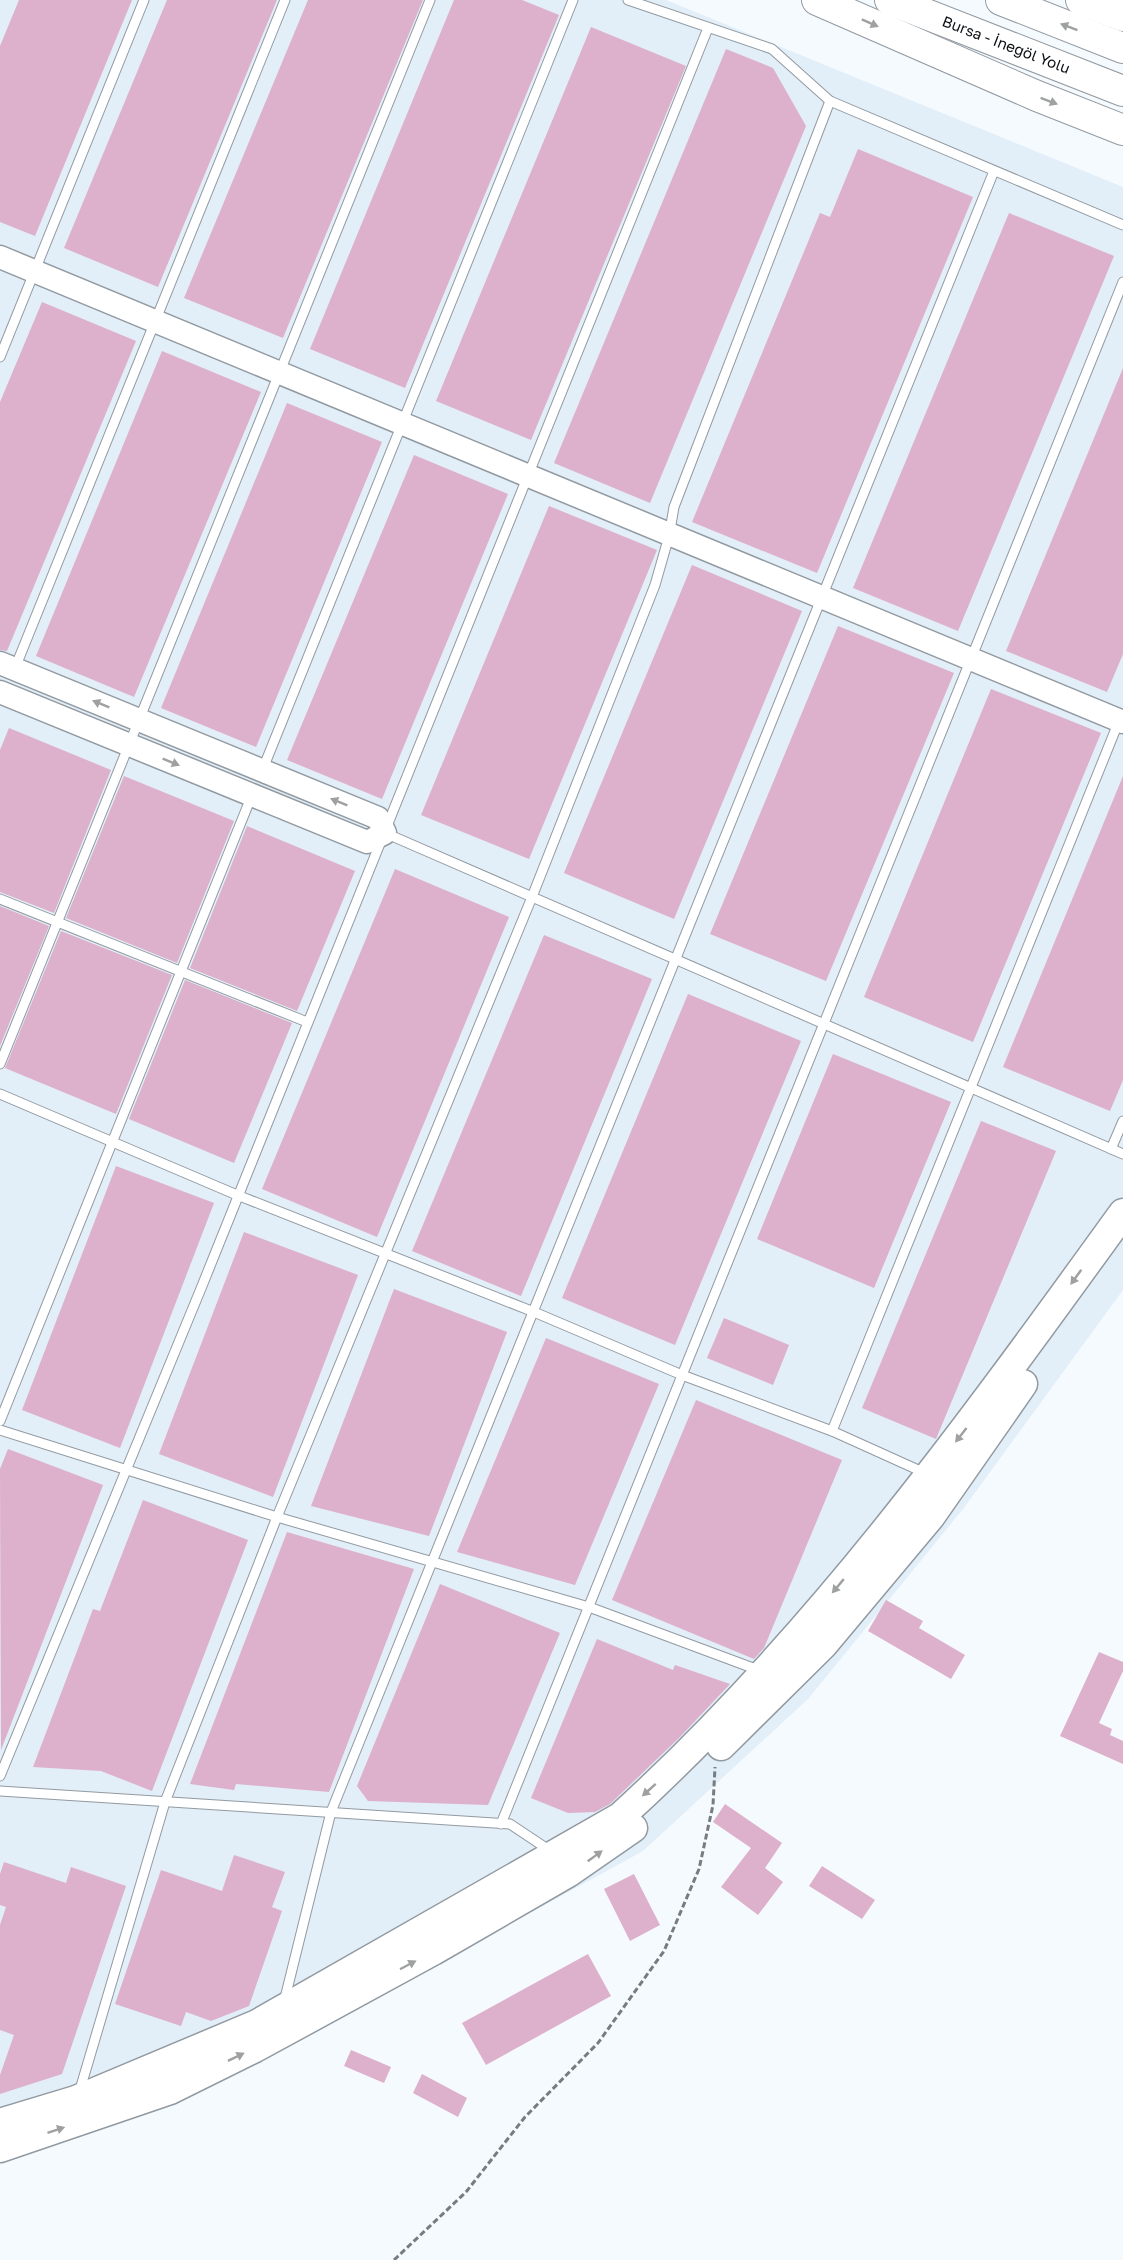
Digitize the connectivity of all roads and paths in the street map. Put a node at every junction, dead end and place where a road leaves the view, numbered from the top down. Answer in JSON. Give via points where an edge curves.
{"nodes":[{"id":1,"x":144,"y":0,"type":"edge"},
{"id":2,"x":285,"y":0,"type":"edge"},
{"id":3,"x":430,"y":0,"type":"edge"},
{"id":4,"x":573,"y":0,"type":"edge"},
{"id":5,"x":628,"y":0,"type":"edge"},
{"id":6,"x":817,"y":0,"type":"edge"},
{"id":7,"x":890,"y":0,"type":"edge"},
{"id":8,"x":1001,"y":0,"type":"edge"},
{"id":9,"x":1081,"y":0,"type":"edge"},
{"id":10,"x":1123,"y":16,"type":"edge"},
{"id":11,"x":708,"y":28,"type":"junction"},
{"id":12,"x":1123,"y":48,"type":"edge"},
{"id":13,"x":1123,"y":91,"type":"edge"},
{"id":14,"x":830,"y":101,"type":"junction"},
{"id":15,"x":1123,"y":130,"type":"edge"},
{"id":16,"x":994,"y":171,"type":"junction"},
{"id":17,"x":1123,"y":225,"type":"edge"},
{"id":18,"x":0,"y":257,"type":"edge"},
{"id":19,"x":34,"y":272,"type":"junction"},
{"id":20,"x":1123,"y":282,"type":"edge"},
{"id":21,"x":155,"y":322,"type":"junction"},
{"id":22,"x":0,"y":357,"type":"edge"},
{"id":23,"x":279,"y":373,"type":"junction"},
{"id":24,"x":402,"y":424,"type":"junction"},
{"id":25,"x":527,"y":476,"type":"junction"},
{"id":26,"x":669,"y":536,"type":"junction"},
{"id":27,"x":822,"y":597,"type":"junction"},
{"id":28,"x":971,"y":659,"type":"junction"},
{"id":29,"x":8,"y":666,"type":"edge"},
{"id":30,"x":2,"y":697,"type":"edge"},
{"id":31,"x":1122,"y":717,"type":"edge"},
{"id":32,"x":139,"y":720,"type":"junction"},
{"id":33,"x":129,"y":745,"type":"junction"},
{"id":34,"x":262,"y":771,"type":"junction"},
{"id":35,"x":252,"y":795,"type":"junction"},
{"id":36,"x":385,"y":833,"type":"junction"},
{"id":37,"x":532,"y":897,"type":"junction"},
{"id":38,"x":0,"y":899,"type":"edge"},
{"id":39,"x":58,"y":922,"type":"junction"},
{"id":40,"x":676,"y":959,"type":"junction"},
{"id":41,"x":181,"y":972,"type":"junction"},
{"id":42,"x":307,"y":1023,"type":"junction"},
{"id":43,"x":824,"y":1024,"type":"junction"},
{"id":44,"x":0,"y":1064,"type":"edge"},
{"id":45,"x":971,"y":1088,"type":"junction"},
{"id":46,"x":0,"y":1095,"type":"edge"},
{"id":47,"x":1123,"y":1121,"type":"edge"},
{"id":48,"x":112,"y":1143,"type":"junction"},
{"id":49,"x":1111,"y":1149,"type":"junction"},
{"id":50,"x":1123,"y":1154,"type":"edge"},
{"id":51,"x":237,"y":1195,"type":"junction"},
{"id":52,"x":1123,"y":1213,"type":"edge"},
{"id":53,"x":1123,"y":1245,"type":"edge"},
{"id":54,"x":385,"y":1252,"type":"junction"},
{"id":55,"x":534,"y":1312,"type":"junction"},
{"id":56,"x":682,"y":1375,"type":"junction"},
{"id":57,"x":0,"y":1421,"type":"edge"},
{"id":58,"x":0,"y":1430,"type":"edge"},
{"id":59,"x":832,"y":1431,"type":"junction"},
{"id":60,"x":126,"y":1471,"type":"junction"},
{"id":61,"x":930,"y":1475,"type":"junction"},
{"id":62,"x":277,"y":1517,"type":"junction"},
{"id":63,"x":433,"y":1562,"type":"junction"},
{"id":64,"x":589,"y":1608,"type":"junction"},
{"id":65,"x":766,"y":1673,"type":"junction"},
{"id":66,"x":715,"y":1752,"type":"junction"},
{"id":67,"x":0,"y":1776,"type":"edge"},
{"id":68,"x":0,"y":1791,"type":"edge"},
{"id":69,"x":165,"y":1802,"type":"junction"},
{"id":70,"x":331,"y":1812,"type":"junction"},
{"id":71,"x":501,"y":1824,"type":"junction"},
{"id":72,"x":562,"y":1864,"type":"junction"},
{"id":73,"x":282,"y":2008,"type":"junction"},
{"id":74,"x":76,"y":2100,"type":"junction"},
{"id":75,"x":0,"y":2123,"type":"edge"},
{"id":76,"x":0,"y":2148,"type":"edge"},
{"id":77,"x":394,"y":2260,"type":"edge"}],
"edges":[{"from":1,"to":19,"type":"lane"},
{"from":2,"to":21,"type":"lane"},
{"from":3,"to":23,"type":"lane"},
{"from":4,"to":24,"type":"lane"},
{"from":5,"to":11,"type":"lane"},
{"from":6,"to":15,"type":"highway","one_way":true},
{"from":7,"to":13,"type":"highway","name":"Bursa - İnegöl Yolu"},
{"from":12,"to":8,"type":"highway","one_way":true},
{"from":9,"to":10,"type":"highway"},
{"from":11,"to":14,"type":"lane","via":[[772,49]]},
{"from":11,"to":25,"type":"lane"},
{"from":14,"to":16,"type":"lane"},
{"from":14,"to":26,"type":"lane","via":[[674,507]]},
{"from":16,"to":17,"type":"lane"},
{"from":16,"to":27,"type":"lane"},
{"from":18,"to":19,"type":"street"},
{"from":19,"to":21,"type":"street"},
{"from":19,"to":22,"type":"lane"},
{"from":20,"to":28,"type":"lane"},
{"from":21,"to":23,"type":"street"},
{"from":21,"to":29,"type":"lane"},
{"from":23,"to":24,"type":"street"},
{"from":23,"to":32,"type":"lane"},
{"from":24,"to":25,"type":"street"},
{"from":24,"to":34,"type":"lane"},
{"from":25,"to":26,"type":"street"},
{"from":25,"to":36,"type":"lane"},
{"from":26,"to":27,"type":"street"},
{"from":26,"to":37,"type":"lane","via":[[655,585]]},
{"from":27,"to":28,"type":"street"},
{"from":27,"to":40,"type":"lane"},
{"from":28,"to":31,"type":"street"},
{"from":28,"to":43,"type":"lane"},
{"from":32,"to":29,"type":"street","one_way":true},
{"from":30,"to":33,"type":"street"},
{"from":31,"to":45,"type":"lane"},
{"from":32,"to":33,"type":"lane"},
{"from":32,"to":34,"type":"street"},
{"from":33,"to":35,"type":"street","one_way":true},
{"from":33,"to":39,"type":"lane"},
{"from":36,"to":34,"type":"street","one_way":true,"via":[[378,818]]},
{"from":35,"to":36,"type":"street","via":[[367,842]]},
{"from":35,"to":41,"type":"lane"},
{"from":36,"to":37,"type":"lane"},
{"from":36,"to":42,"type":"lane"},
{"from":37,"to":40,"type":"lane"},
{"from":37,"to":54,"type":"lane"},
{"from":38,"to":39,"type":"lane"},
{"from":39,"to":41,"type":"lane"},
{"from":39,"to":44,"type":"lane"},
{"from":40,"to":43,"type":"lane"},
{"from":40,"to":55,"type":"lane"},
{"from":41,"to":42,"type":"lane"},
{"from":41,"to":48,"type":"lane"},
{"from":42,"to":51,"type":"lane"},
{"from":43,"to":45,"type":"lane"},
{"from":43,"to":56,"type":"lane"},
{"from":45,"to":49,"type":"lane"},
{"from":45,"to":59,"type":"lane"},
{"from":46,"to":48,"type":"lane"},
{"from":47,"to":49,"type":"lane"},
{"from":48,"to":51,"type":"lane"},
{"from":48,"to":57,"type":"lane"},
{"from":49,"to":50,"type":"lane"},
{"from":51,"to":54,"type":"lane"},
{"from":51,"to":60,"type":"lane"},
{"from":52,"to":61,"type":"main road","one_way":true},
{"from":53,"to":66,"type":"main road","via":[[931,1516],[823,1645]]},
{"from":54,"to":55,"type":"lane"},
{"from":54,"to":62,"type":"lane"},
{"from":55,"to":56,"type":"lane"},
{"from":55,"to":63,"type":"lane"},
{"from":56,"to":59,"type":"lane"},
{"from":56,"to":64,"type":"lane"},
{"from":58,"to":60,"type":"lane"},
{"from":59,"to":61,"type":"lane"},
{"from":60,"to":62,"type":"lane"},
{"from":60,"to":67,"type":"lane"},
{"from":61,"to":65,"type":"main road","one_way":true},
{"from":62,"to":63,"type":"lane"},
{"from":62,"to":69,"type":"lane"},
{"from":63,"to":64,"type":"lane"},
{"from":63,"to":70,"type":"lane"},
{"from":64,"to":65,"type":"lane"},
{"from":64,"to":71,"type":"lane"},
{"from":65,"to":72,"type":"main road","one_way":true,"via":[[669,1773]]},
{"from":72,"to":66,"type":"main road","one_way":true,"via":[[653,1814]]},
{"from":66,"to":77,"type":"path","via":[[713,1805],[699,1869],[664,1951],[598,2043],[525,2117],[465,2192]]},
{"from":68,"to":69,"type":"lane"},
{"from":69,"to":70,"type":"lane"},
{"from":69,"to":74,"type":"lane"},
{"from":70,"to":71,"type":"lane"},
{"from":70,"to":73,"type":"lane"},
{"from":71,"to":72,"type":"lane","via":[[510,1824]]},
{"from":72,"to":73,"type":"main road"},
{"from":76,"to":72,"type":"main road","one_way":true,"via":[[170,2090],[255,2048],[433,1952]]},
{"from":73,"to":74,"type":"main road","via":[[257,2024]]},
{"from":74,"to":75,"type":"main road"}]}
